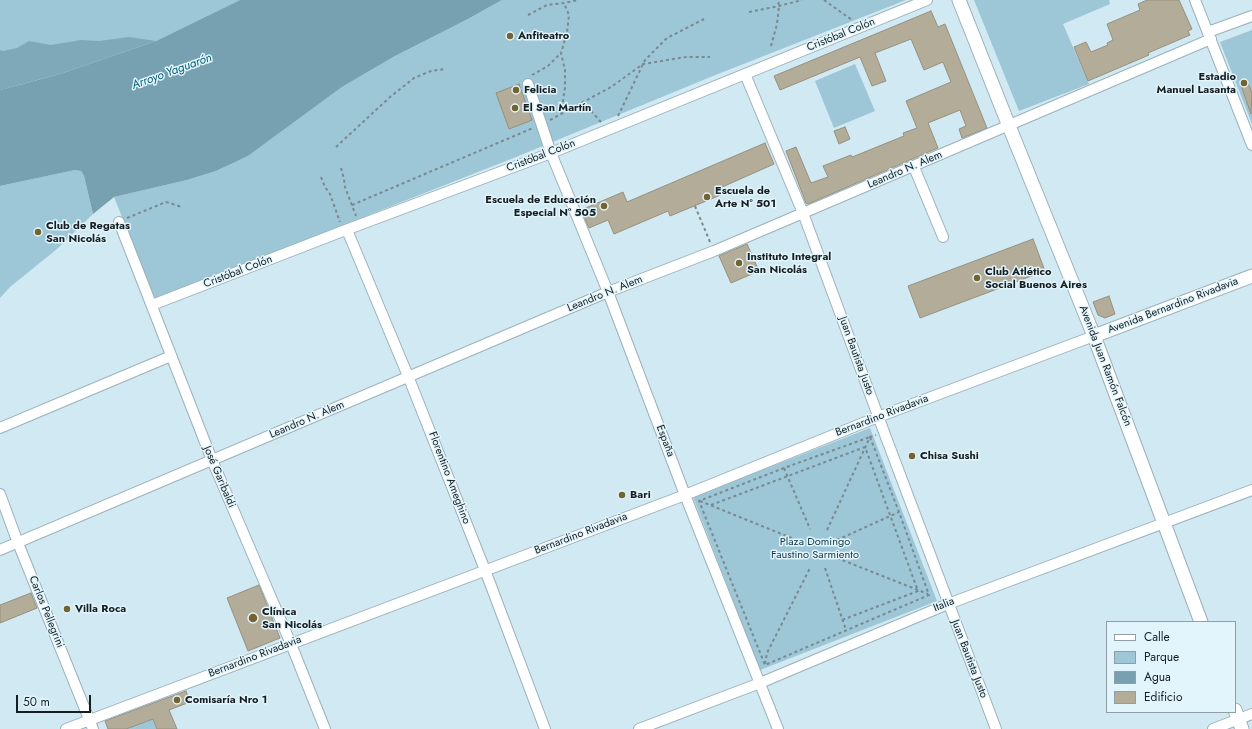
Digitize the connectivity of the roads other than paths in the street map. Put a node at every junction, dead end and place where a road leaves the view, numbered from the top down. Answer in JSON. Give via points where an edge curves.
{"nodes":[{"id":1,"x":927,"y":0,"type":"edge"},
{"id":2,"x":959,"y":0,"type":"edge"},
{"id":3,"x":1195,"y":0,"type":"edge"},
{"id":4,"x":1252,"y":16,"type":"edge"},
{"id":5,"x":1210,"y":35,"type":"junction"},
{"id":6,"x":745,"y":74,"type":"junction"},
{"id":7,"x":529,"y":80,"type":"road end"},
{"id":8,"x":1009,"y":126,"type":"junction"},
{"id":9,"x":1252,"y":145,"type":"edge"},
{"id":10,"x":551,"y":153,"type":"junction"},
{"id":11,"x":914,"y":167,"type":"junction"},
{"id":12,"x":803,"y":213,"type":"junction"},
{"id":13,"x":119,"y":222,"type":"road end"},
{"id":14,"x":345,"y":230,"type":"junction"},
{"id":15,"x":942,"y":237,"type":"dead end"},
{"id":16,"x":1252,"y":276,"type":"edge"},
{"id":17,"x":608,"y":292,"type":"junction"},
{"id":18,"x":152,"y":305,"type":"junction"},
{"id":19,"x":1094,"y":336,"type":"junction"},
{"id":20,"x":171,"y":356,"type":"junction"},
{"id":21,"x":408,"y":376,"type":"junction"},
{"id":22,"x":878,"y":417,"type":"junction"},
{"id":23,"x":0,"y":428,"type":"edge"},
{"id":24,"x":212,"y":460,"type":"junction"},
{"id":25,"x":1252,"y":490,"type":"edge"},
{"id":26,"x":0,"y":494,"type":"edge"},
{"id":27,"x":685,"y":495,"type":"junction"},
{"id":28,"x":1164,"y":523,"type":"junction"},
{"id":29,"x":18,"y":543,"type":"junction"},
{"id":30,"x":0,"y":550,"type":"edge"},
{"id":31,"x":484,"y":570,"type":"junction"},
{"id":32,"x":948,"y":604,"type":"junction"},
{"id":33,"x":1201,"y":621,"type":"edge"},
{"id":34,"x":291,"y":644,"type":"junction"},
{"id":35,"x":760,"y":683,"type":"junction"},
{"id":36,"x":1252,"y":714,"type":"edge"},
{"id":37,"x":1238,"y":719,"type":"edge"},
{"id":38,"x":91,"y":725,"type":"edge"},
{"id":39,"x":66,"y":729,"type":"edge"},
{"id":40,"x":325,"y":729,"type":"edge"},
{"id":41,"x":545,"y":729,"type":"edge"},
{"id":42,"x":639,"y":729,"type":"edge"},
{"id":43,"x":778,"y":729,"type":"edge"},
{"id":44,"x":996,"y":729,"type":"edge"},
{"id":45,"x":1213,"y":729,"type":"edge"}],
"edges":[{"from":1,"to":6,"type":"street","name":"Cristóbal Colón"},
{"from":2,"to":8,"type":"main road","name":"Avenida Juan Ramón Falcón"},
{"from":3,"to":5,"type":"street"},
{"from":4,"to":5,"type":"street","name":"Leandro N. Alem"},
{"from":5,"to":8,"type":"street","name":"Leandro N. Alem"},
{"from":5,"to":9,"type":"street"},
{"from":6,"to":10,"type":"street","name":"Cristóbal Colón"},
{"from":6,"to":12,"type":"street","name":"Juan Bautista Justo"},
{"from":7,"to":10,"type":"street","name":"España"},
{"from":8,"to":11,"type":"street","name":"Leandro N. Alem"},
{"from":8,"to":19,"type":"main road","name":"Avenida Juan Ramón Falcón"},
{"from":10,"to":14,"type":"street","name":"Cristóbal Colón"},
{"from":10,"to":17,"type":"street","name":"España"},
{"from":11,"to":12,"type":"street","name":"Leandro N. Alem"},
{"from":11,"to":15,"type":"street"},
{"from":12,"to":17,"type":"street","name":"Leandro N. Alem"},
{"from":12,"to":22,"type":"street","name":"Juan Bautista Justo"},
{"from":13,"to":18,"type":"street","name":"José Garibaldi"},
{"from":14,"to":18,"type":"street","name":"Cristóbal Colón"},
{"from":14,"to":21,"type":"street","name":"Florentino Ameghino"},
{"from":16,"to":19,"type":"main road","name":"Avenida Bernardino Rivadavia"},
{"from":17,"to":21,"type":"street","name":"Leandro N. Alem"},
{"from":17,"to":27,"type":"street","name":"España"},
{"from":18,"to":20,"type":"street","name":"José Garibaldi"},
{"from":19,"to":22,"type":"street","name":"Bernardino Rivadavia"},
{"from":19,"to":28,"type":"main road","name":"Avenida Juan Ramón Falcón"},
{"from":20,"to":23,"type":"street"},
{"from":20,"to":24,"type":"street","name":"José Garibaldi"},
{"from":21,"to":24,"type":"street","name":"Leandro N. Alem"},
{"from":21,"to":31,"type":"street","name":"Florentino Ameghino"},
{"from":22,"to":27,"type":"street","name":"Bernardino Rivadavia"},
{"from":22,"to":32,"type":"street","name":"Juan Bautista Justo"},
{"from":24,"to":29,"type":"street","name":"Leandro N. Alem"},
{"from":24,"to":34,"type":"street","name":"José Garibaldi"},
{"from":25,"to":28,"type":"street","name":"Italia"},
{"from":26,"to":29,"type":"street","name":"Carlos Pellegrini"},
{"from":27,"to":31,"type":"street","name":"Bernardino Rivadavia"},
{"from":27,"to":35,"type":"street","name":"España"},
{"from":28,"to":32,"type":"street","name":"Italia"},
{"from":28,"to":33,"type":"main road","name":"Avenida Juan Ramón Falcón"},
{"from":29,"to":30,"type":"street","name":"Leandro N. Alem"},
{"from":29,"to":38,"type":"street","name":"Carlos Pellegrini"},
{"from":31,"to":34,"type":"street","name":"Bernardino Rivadavia"},
{"from":31,"to":41,"type":"street","name":"Florentino Ameghino"},
{"from":32,"to":35,"type":"street","name":"Italia"},
{"from":32,"to":44,"type":"street","name":"Juan Bautista Justo"},
{"from":34,"to":38,"type":"street","name":"Bernardino Rivadavia"},
{"from":34,"to":40,"type":"street","name":"José Garibaldi"},
{"from":35,"to":42,"type":"street","name":"Italia"},
{"from":35,"to":43,"type":"street","name":"España"},
{"from":36,"to":37,"type":"street"},
{"from":37,"to":45,"type":"street"},
{"from":38,"to":39,"type":"street","name":"Bernardino Rivadavia"}]}
